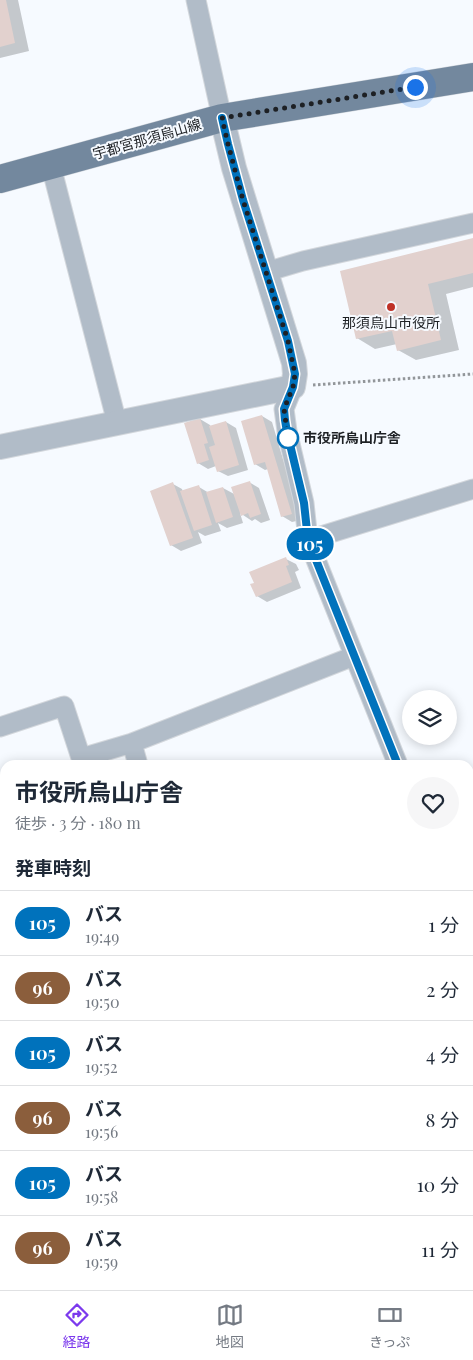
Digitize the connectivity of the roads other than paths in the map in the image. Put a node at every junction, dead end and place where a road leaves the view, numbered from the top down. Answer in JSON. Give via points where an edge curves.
{"nodes":[{"id":1,"x":196,"y":0,"type":"edge"},
{"id":2,"x":473,"y":77,"type":"edge"},
{"id":3,"x":222,"y":118,"type":"junction"},
{"id":4,"x":51,"y":166,"type":"junction"},
{"id":5,"x":0,"y":179,"type":"edge"},
{"id":6,"x":473,"y":223,"type":"edge"},
{"id":7,"x":266,"y":272,"type":"junction"},
{"id":8,"x":293,"y":387,"type":"junction"},
{"id":9,"x":117,"y":423,"type":"junction"},
{"id":10,"x":0,"y":447,"type":"edge"},
{"id":11,"x":473,"y":489,"type":"edge"},
{"id":12,"x":308,"y":540,"type":"junction"},
{"id":13,"x":354,"y":656,"type":"junction"},
{"id":14,"x":0,"y":727,"type":"edge"},
{"id":15,"x":132,"y":743,"type":"junction"},
{"id":16,"x":137,"y":760,"type":"edge"},
{"id":17,"x":396,"y":760,"type":"edge"}],
"edges":[{"from":1,"to":3,"type":"street"},
{"from":2,"to":3,"type":"main road","name":"宇都宮那須烏山線"},
{"from":3,"to":4,"type":"main road","name":"宇都宮那須烏山線"},
{"from":3,"to":7,"type":"street"},
{"from":4,"to":5,"type":"main road","name":"宇都宮那須烏山線"},
{"from":4,"to":9,"type":"street"},
{"from":6,"to":7,"type":"street"},
{"from":7,"to":8,"type":"street","via":[[294,364]]},
{"from":8,"to":9,"type":"street"},
{"from":8,"to":12,"type":"street","via":[[284,409],[304,503]]},
{"from":9,"to":10,"type":"street"},
{"from":11,"to":12,"type":"street"},
{"from":12,"to":13,"type":"street"},
{"from":13,"to":15,"type":"street"},
{"from":13,"to":17,"type":"street"},
{"from":14,"to":15,"type":"street","via":[[64,706],[80,758]]},
{"from":15,"to":16,"type":"street"}]}
